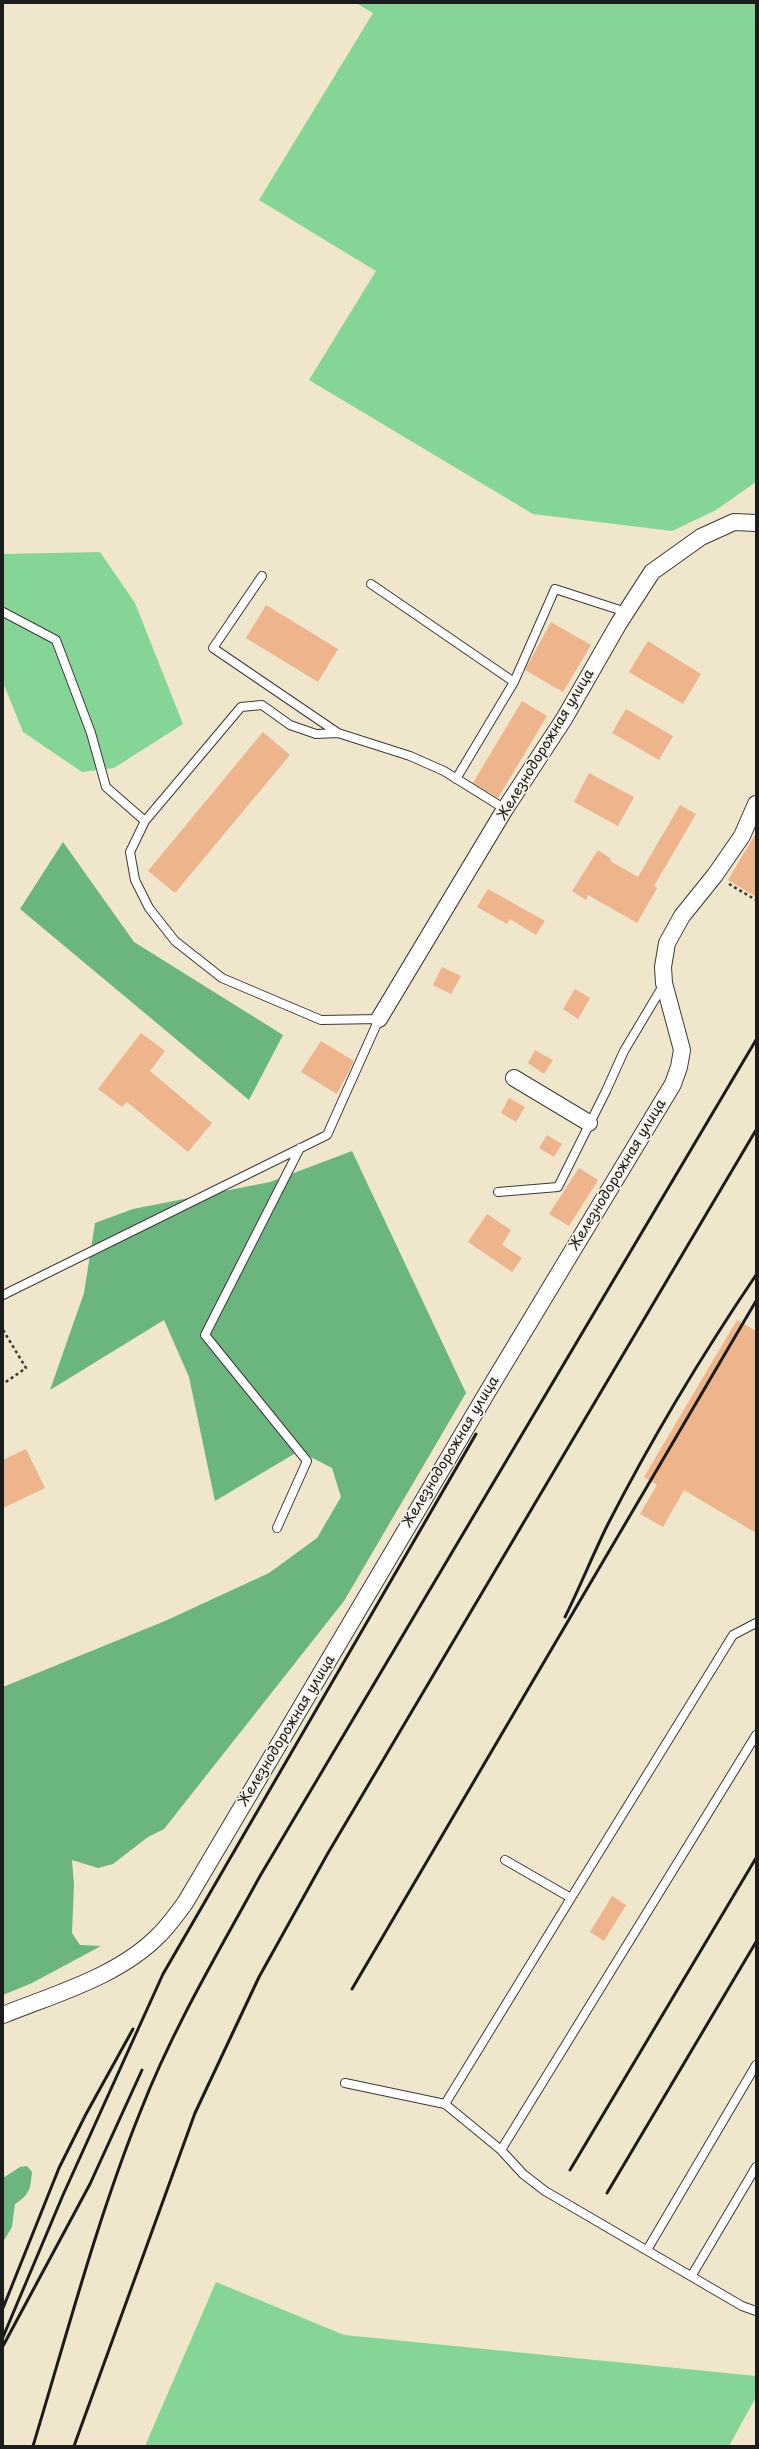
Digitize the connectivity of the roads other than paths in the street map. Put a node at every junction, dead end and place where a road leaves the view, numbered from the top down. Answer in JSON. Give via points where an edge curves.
{"nodes":[{"id":1,"x":756,"y":523,"type":"edge"},
{"id":2,"x":262,"y":576,"type":"dead end"},
{"id":3,"x":371,"y":584,"type":"dead end"},
{"id":4,"x":3,"y":612,"type":"edge"},
{"id":5,"x":626,"y":612,"type":"junction"},
{"id":6,"x":514,"y":682,"type":"junction"},
{"id":7,"x":338,"y":733,"type":"junction"},
{"id":8,"x":456,"y":779,"type":"junction"},
{"id":9,"x":756,"y":804,"type":"edge"},
{"id":10,"x":505,"y":809,"type":"junction"},
{"id":11,"x":145,"y":821,"type":"junction"},
{"id":12,"x":664,"y":983,"type":"junction"},
{"id":13,"x":379,"y":1019,"type":"junction"},
{"id":14,"x":514,"y":1078,"type":"dead end"},
{"id":15,"x":589,"y":1123,"type":"junction"},
{"id":16,"x":300,"y":1148,"type":"junction"},
{"id":17,"x":498,"y":1192,"type":"dead end"},
{"id":18,"x":3,"y":1295,"type":"edge"},
{"id":19,"x":277,"y":1528,"type":"dead end"},
{"id":20,"x":756,"y":1623,"type":"edge"},
{"id":21,"x":756,"y":1735,"type":"edge"},
{"id":22,"x":504,"y":1860,"type":"dead end"},
{"id":23,"x":571,"y":1898,"type":"junction"},
{"id":24,"x":3,"y":2015,"type":"edge"},
{"id":25,"x":756,"y":2065,"type":"edge"},
{"id":26,"x":345,"y":2083,"type":"dead end"},
{"id":27,"x":445,"y":2104,"type":"junction"},
{"id":28,"x":501,"y":2150,"type":"junction"},
{"id":29,"x":756,"y":2167,"type":"edge"},
{"id":30,"x":647,"y":2250,"type":"junction"},
{"id":31,"x":692,"y":2276,"type":"junction"},
{"id":32,"x":756,"y":2311,"type":"edge"}],
"edges":[{"from":1,"to":5,"type":"street","name":"Железнодорожная улица","via":[[734,522],[701,537],[652,572]]},
{"from":2,"to":7,"type":"lane","via":[[214,648]]},
{"from":3,"to":6,"type":"lane"},
{"from":4,"to":11,"type":"lane","via":[[56,640],[91,733],[106,787]]},
{"from":5,"to":6,"type":"lane","via":[[555,590]]},
{"from":5,"to":10,"type":"street","name":"Железнодорожная улица","via":[[564,719]]},
{"from":6,"to":8,"type":"lane"},
{"from":7,"to":8,"type":"lane","via":[[410,756]]},
{"from":7,"to":11,"type":"lane","via":[[316,734],[290,725],[262,705],[241,707]]},
{"from":8,"to":10,"type":"lane"},
{"from":9,"to":12,"type":"street","name":"Железнодорожная улица","via":[[742,836],[682,916],[667,943],[663,966]]},
{"from":10,"to":13,"type":"street","name":"Железнодорожная улица"},
{"from":11,"to":13,"type":"lane","via":[[130,852],[135,880],[149,908],[175,941],[222,978],[321,1020]]},
{"from":12,"to":15,"type":"lane","via":[[624,1051]]},
{"from":12,"to":24,"type":"street","name":"Железнодорожная улица","via":[[682,1050],[673,1084],[185,1903],[160,1935],[130,1958],[92,1979]]},
{"from":13,"to":16,"type":"lane","via":[[327,1135]]},
{"from":14,"to":15,"type":"street"},
{"from":15,"to":17,"type":"lane","via":[[558,1187]]},
{"from":16,"to":18,"type":"lane"},
{"from":16,"to":19,"type":"lane","via":[[205,1335],[307,1461]]},
{"from":20,"to":23,"type":"lane","via":[[733,1635]]},
{"from":21,"to":28,"type":"lane"},
{"from":22,"to":23,"type":"lane"},
{"from":23,"to":27,"type":"lane"},
{"from":25,"to":30,"type":"lane"},
{"from":26,"to":27,"type":"lane"},
{"from":27,"to":28,"type":"lane"},
{"from":28,"to":30,"type":"lane","via":[[545,2191]]},
{"from":29,"to":31,"type":"lane"},
{"from":30,"to":31,"type":"lane"},
{"from":31,"to":32,"type":"lane","via":[[742,2306]]}]}
